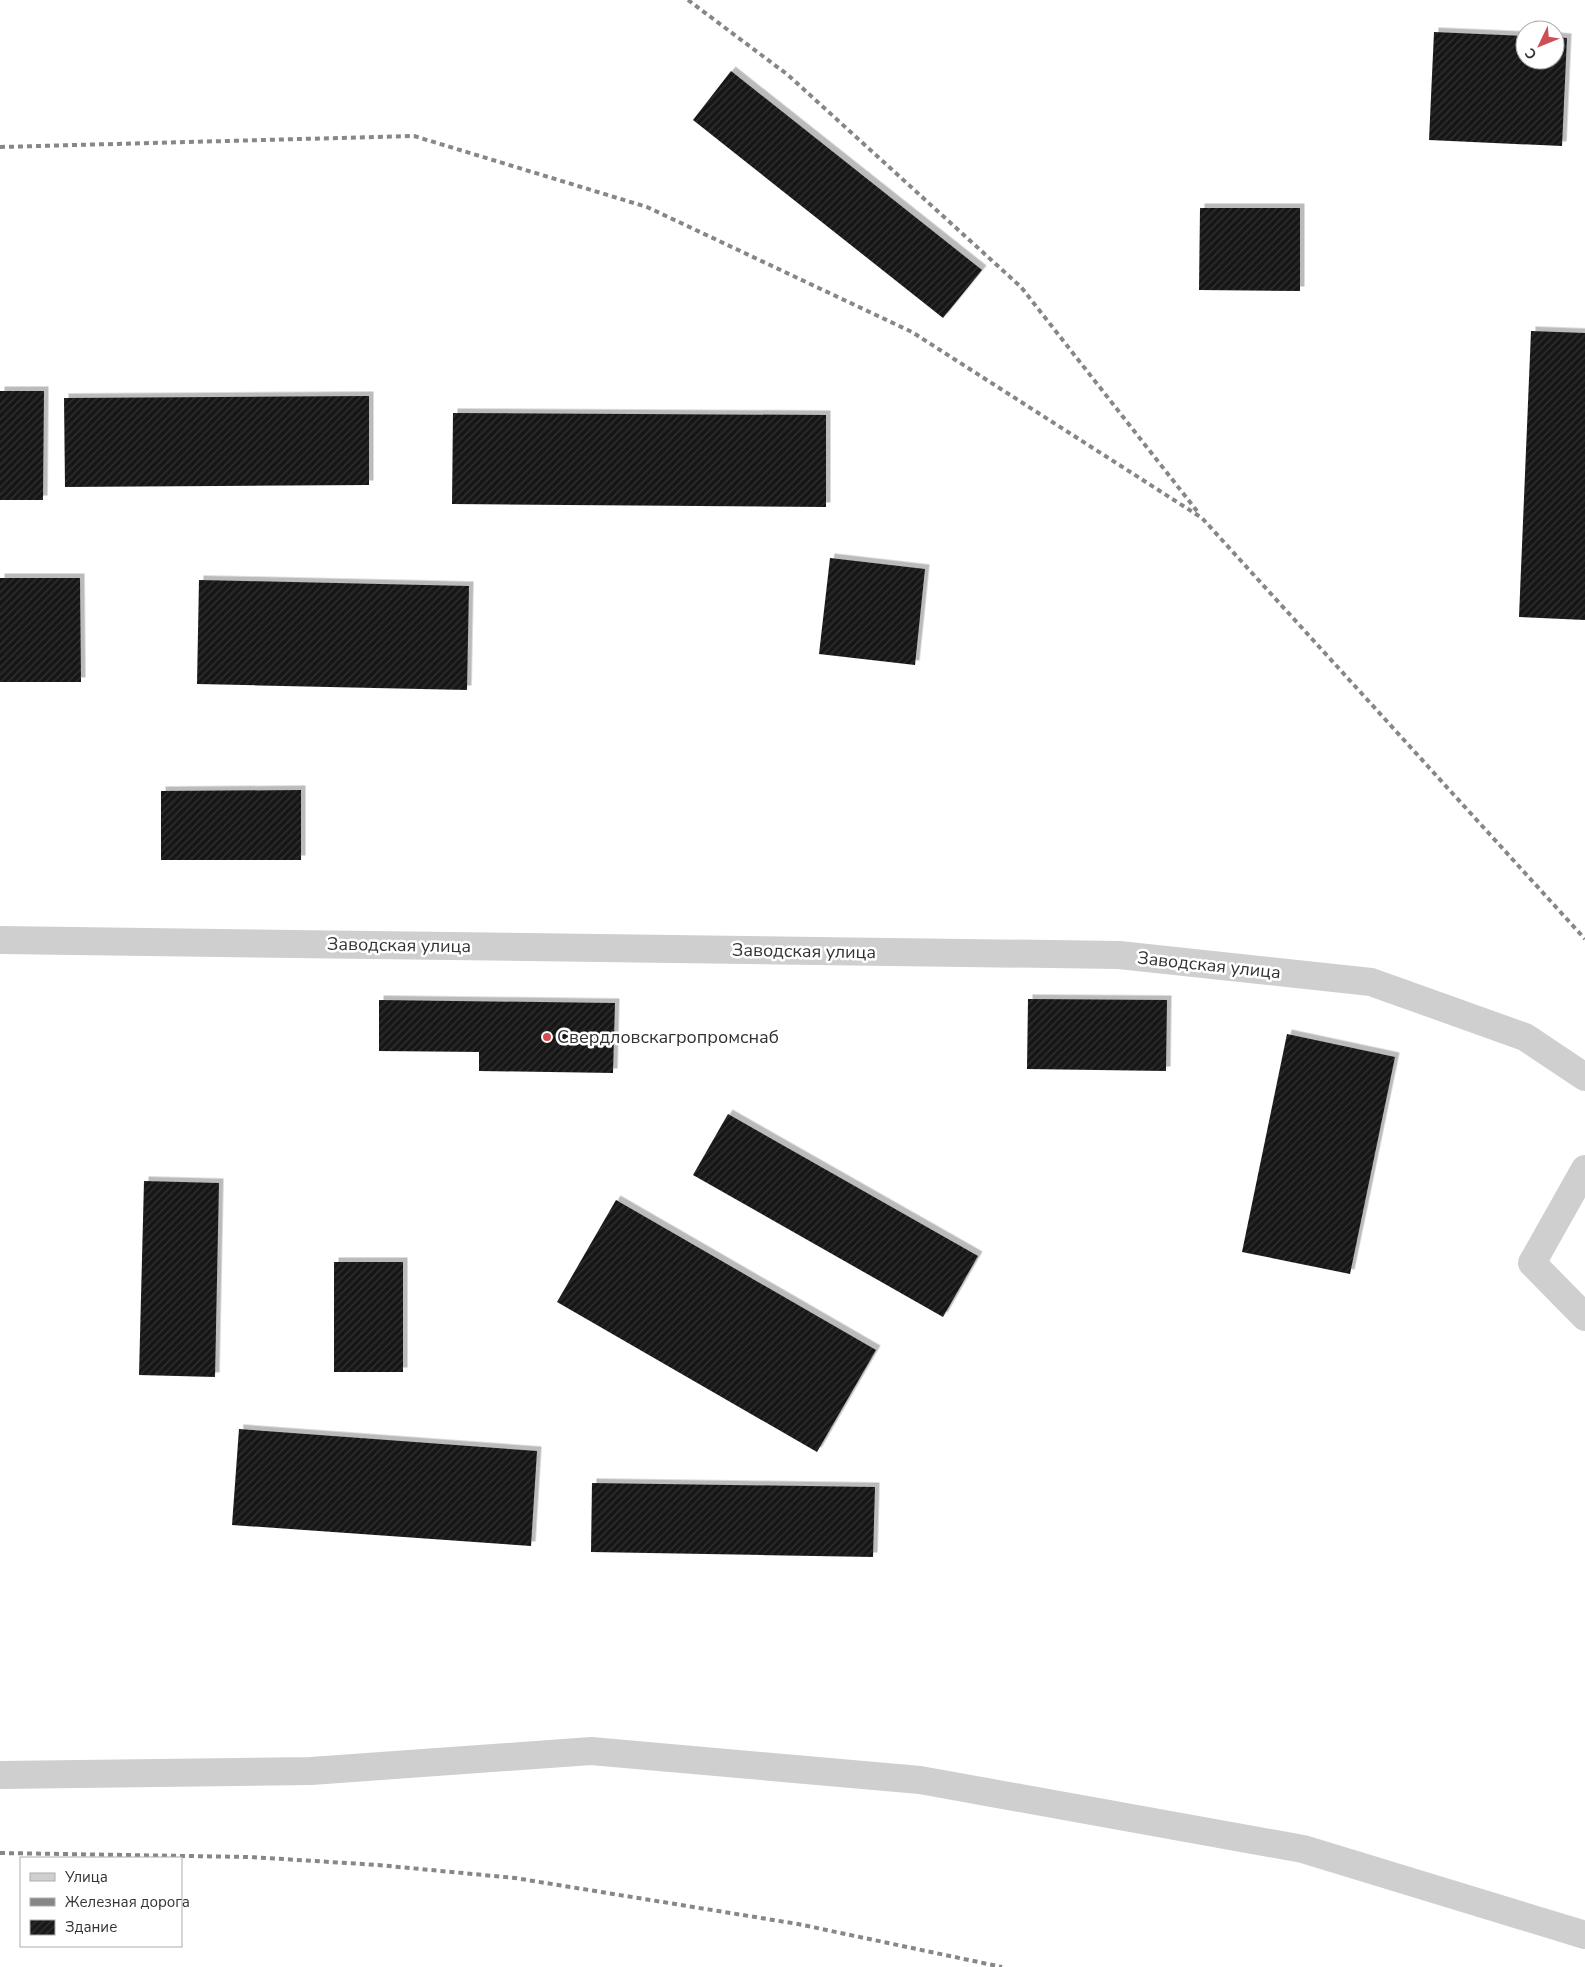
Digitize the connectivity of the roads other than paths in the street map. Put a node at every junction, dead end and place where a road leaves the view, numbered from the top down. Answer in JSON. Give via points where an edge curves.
{"nodes":[{"id":1,"x":0,"y":940,"type":"edge"},
{"id":2,"x":1585,"y":1077,"type":"edge"},
{"id":3,"x":1585,"y":1169,"type":"edge"},
{"id":4,"x":1585,"y":1317,"type":"edge"},
{"id":5,"x":0,"y":1776,"type":"edge"},
{"id":6,"x":1585,"y":1934,"type":"edge"}],
"edges":[{"from":1,"to":2,"type":"street","name":"Заводская улица","via":[[1119,955],[1371,982],[1525,1037]]},
{"from":3,"to":4,"type":"street","via":[[1532,1263]]},
{"from":5,"to":6,"type":"street","via":[[311,1772],[591,1751],[920,1780],[1303,1849]]}]}
